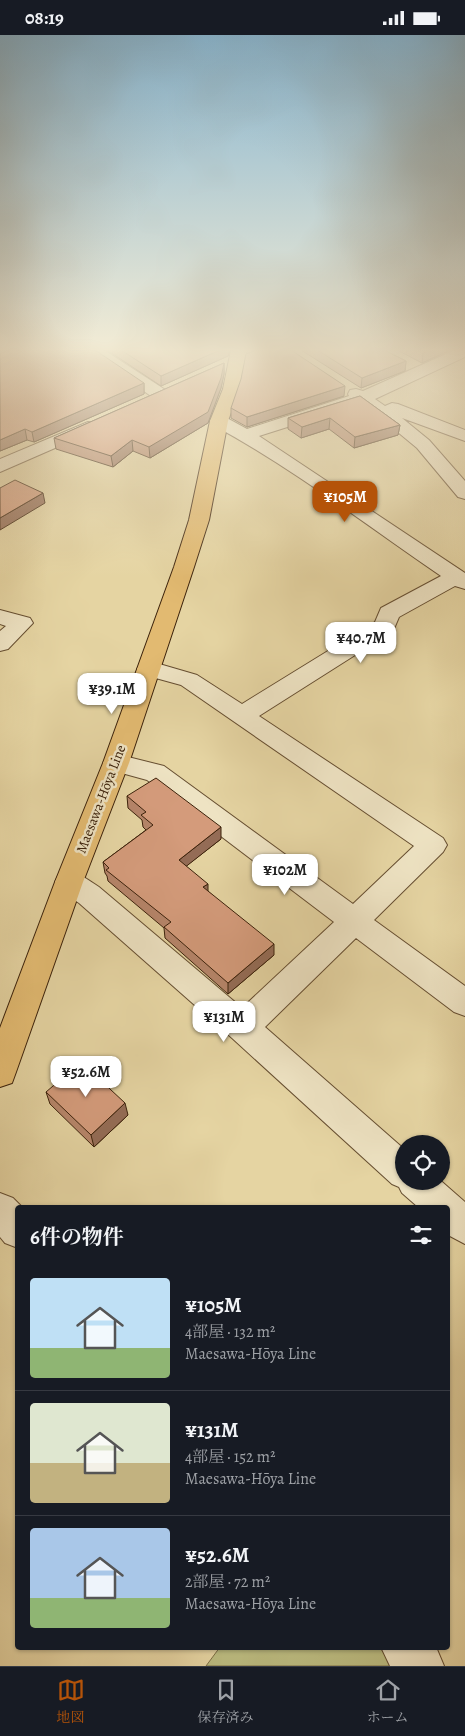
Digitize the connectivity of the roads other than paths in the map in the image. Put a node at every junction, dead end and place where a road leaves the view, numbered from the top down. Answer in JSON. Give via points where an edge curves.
{"nodes":[{"id":1,"x":90,"y":426,"type":"edge"},
{"id":2,"x":218,"y":426,"type":"edge"},
{"id":3,"x":228,"y":426,"type":"edge"},
{"id":4,"x":273,"y":426,"type":"edge"},
{"id":5,"x":400,"y":426,"type":"edge"},
{"id":6,"x":439,"y":426,"type":"edge"},
{"id":7,"x":245,"y":435,"type":"junction"},
{"id":8,"x":465,"y":436,"type":"edge"},
{"id":9,"x":0,"y":466,"type":"edge"},
{"id":10,"x":465,"y":493,"type":"edge"},
{"id":11,"x":461,"y":580,"type":"edge"},
{"id":12,"x":0,"y":617,"type":"edge"},
{"id":13,"x":0,"y":644,"type":"edge"},
{"id":14,"x":150,"y":669,"type":"junction"},
{"id":15,"x":242,"y":715,"type":"junction"},
{"id":16,"x":116,"y":763,"type":"junction"},
{"id":17,"x":69,"y":882,"type":"junction"},
{"id":18,"x":355,"y":921,"type":"junction"},
{"id":19,"x":465,"y":1003,"type":"edge"},
{"id":20,"x":243,"y":1028,"type":"junction"},
{"id":21,"x":0,"y":1072,"type":"edge"},
{"id":22,"x":395,"y":1164,"type":"edge"},
{"id":23,"x":424,"y":1190,"type":"edge"},
{"id":24,"x":442,"y":1205,"type":"edge"},
{"id":25,"x":0,"y":1211,"type":"edge"},
{"id":26,"x":450,"y":1213,"type":"edge"},
{"id":27,"x":465,"y":1226,"type":"edge"},
{"id":28,"x":15,"y":1227,"type":"edge"},
{"id":29,"x":407,"y":1650,"type":"edge"},
{"id":30,"x":421,"y":1666,"type":"edge"}],
"edges":[{"from":1,"to":9,"type":"street"},
{"from":2,"to":14,"type":"main road","name":"Maesawa-Hōya Line","via":[[199,521]]},
{"from":3,"to":7,"type":"street"},
{"from":4,"to":7,"type":"street"},
{"from":5,"to":10,"type":"street","via":[[423,444]]},
{"from":6,"to":8,"type":"street"},
{"from":7,"to":11,"type":"street"},
{"from":11,"to":15,"type":"street","via":[[389,613],[386,626]]},
{"from":12,"to":13,"type":"street","via":[[22,623]]},
{"from":14,"to":15,"type":"street","via":[[188,680]]},
{"from":14,"to":16,"type":"main road","name":"Maesawa-Hōya Line"},
{"from":15,"to":18,"type":"street","via":[[433,845]]},
{"from":16,"to":17,"type":"main road","name":"Maesawa-Hōya Line"},
{"from":16,"to":18,"type":"street","via":[[155,773]]},
{"from":17,"to":20,"type":"street","via":[[89,895]]},
{"from":17,"to":21,"type":"main road","name":"Maesawa-Hōya Line"},
{"from":18,"to":19,"type":"street"},
{"from":18,"to":20,"type":"street"},
{"from":20,"to":22,"type":"street"},
{"from":23,"to":24,"type":"street"},
{"from":25,"to":28,"type":"street"},
{"from":26,"to":27,"type":"street"},
{"from":29,"to":30,"type":"street"}]}
